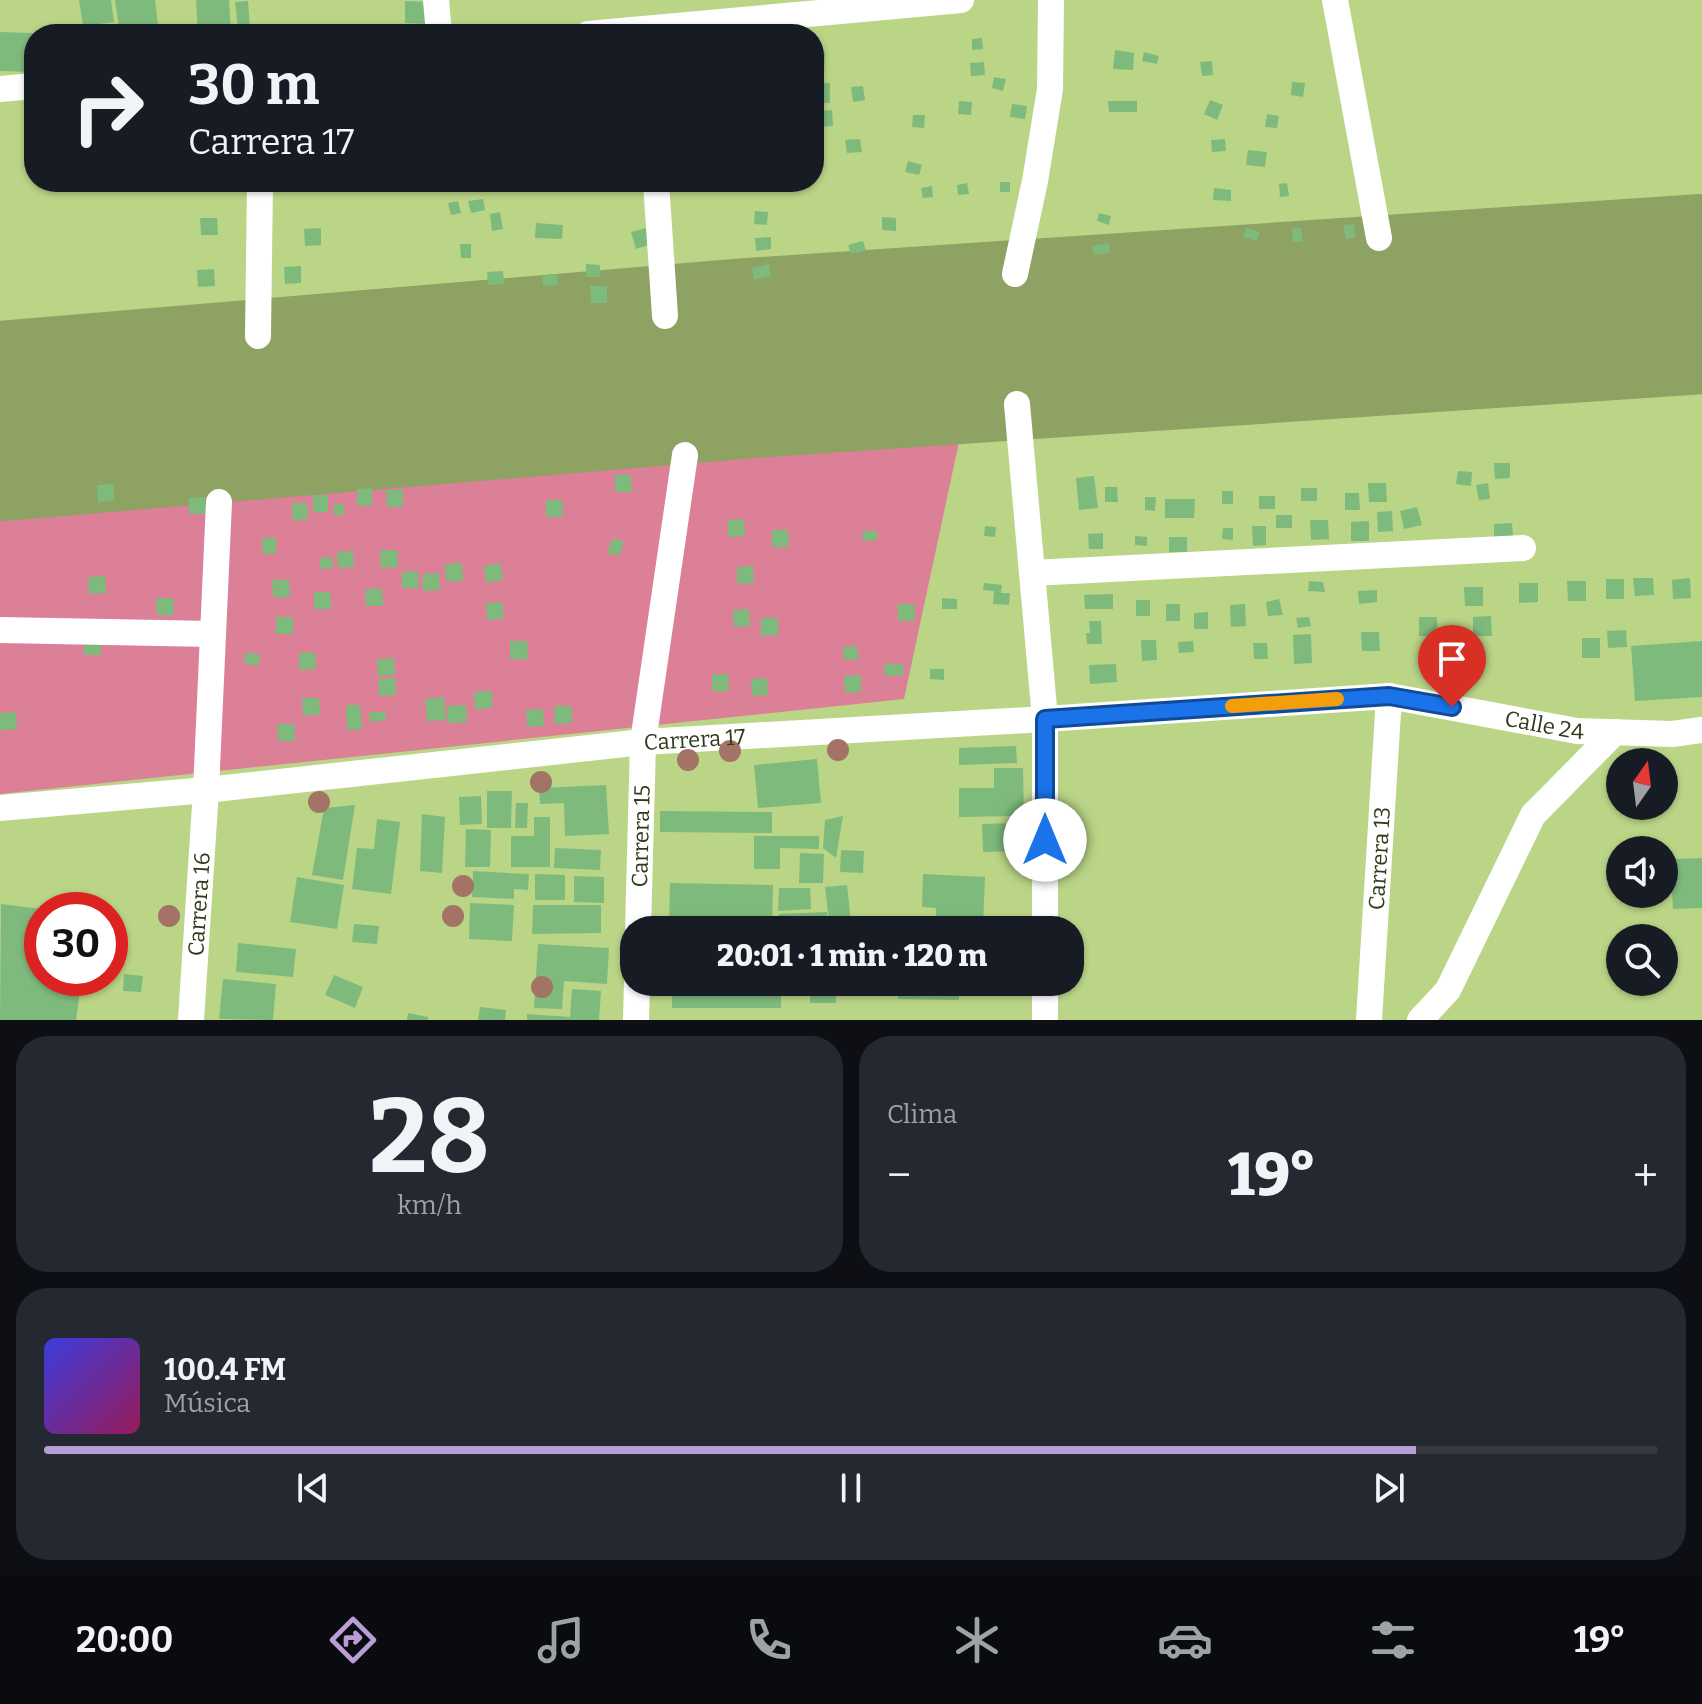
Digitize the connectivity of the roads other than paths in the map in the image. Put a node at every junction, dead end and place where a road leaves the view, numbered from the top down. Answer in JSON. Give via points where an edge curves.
{"nodes":[{"id":1,"x":436,"y":0,"type":"edge"},
{"id":2,"x":961,"y":0,"type":"edge"},
{"id":3,"x":1051,"y":0,"type":"edge"},
{"id":4,"x":1335,"y":0,"type":"edge"},
{"id":5,"x":438,"y":24,"type":"edge"},
{"id":6,"x":717,"y":24,"type":"edge"},
{"id":7,"x":24,"y":87,"type":"edge"},
{"id":8,"x":0,"y":89,"type":"edge"},
{"id":9,"x":260,"y":192,"type":"edge"},
{"id":10,"x":657,"y":192,"type":"edge"},
{"id":11,"x":1379,"y":238,"type":"dead end"},
{"id":12,"x":1015,"y":274,"type":"dead end"},
{"id":13,"x":665,"y":316,"type":"dead end"},
{"id":14,"x":258,"y":336,"type":"dead end"},
{"id":15,"x":1017,"y":404,"type":"dead end"},
{"id":16,"x":685,"y":455,"type":"dead end"},
{"id":17,"x":219,"y":502,"type":"dead end"},
{"id":18,"x":1523,"y":548,"type":"dead end"},
{"id":19,"x":1032,"y":573,"type":"junction"},
{"id":20,"x":0,"y":630,"type":"edge"},
{"id":21,"x":213,"y":634,"type":"junction"},
{"id":22,"x":1389,"y":696,"type":"junction"},
{"id":23,"x":1045,"y":719,"type":"junction"},
{"id":24,"x":1702,"y":730,"type":"edge"},
{"id":25,"x":1615,"y":732,"type":"junction"},
{"id":26,"x":643,"y":742,"type":"junction"},
{"id":27,"x":206,"y":790,"type":"junction"},
{"id":28,"x":0,"y":808,"type":"edge"},
{"id":29,"x":638,"y":916,"type":"edge"},
{"id":30,"x":1045,"y":916,"type":"edge"},
{"id":31,"x":637,"y":996,"type":"edge"},
{"id":32,"x":1045,"y":996,"type":"edge"},
{"id":33,"x":191,"y":1020,"type":"edge"},
{"id":34,"x":636,"y":1020,"type":"edge"},
{"id":35,"x":1045,"y":1020,"type":"edge"},
{"id":36,"x":1369,"y":1020,"type":"edge"},
{"id":37,"x":1420,"y":1020,"type":"edge"}],
"edges":[{"from":1,"to":5,"type":"street"},
{"from":2,"to":6,"type":"street"},
{"from":3,"to":12,"type":"street","via":[[1050,89]]},
{"from":4,"to":11,"type":"street"},
{"from":7,"to":8,"type":"street"},
{"from":9,"to":14,"type":"street"},
{"from":10,"to":13,"type":"street"},
{"from":15,"to":19,"type":"street"},
{"from":16,"to":26,"type":"street","name":"Carrera 15"},
{"from":17,"to":21,"type":"street","name":"Carrera 16"},
{"from":18,"to":19,"type":"street"},
{"from":19,"to":23,"type":"street"},
{"from":20,"to":21,"type":"street"},
{"from":21,"to":27,"type":"street","name":"Carrera 16"},
{"from":22,"to":23,"type":"street","name":"Carrera 17"},
{"from":22,"to":25,"type":"street","name":"Calle 24","via":[[1577,731]]},
{"from":22,"to":36,"type":"street","name":"Carrera 13"},
{"from":23,"to":26,"type":"street","name":"Carrera 17"},
{"from":23,"to":30,"type":"street"},
{"from":24,"to":25,"type":"street","name":"Calle 24"},
{"from":25,"to":37,"type":"street","via":[[1533,815],[1448,990]]},
{"from":26,"to":27,"type":"street","name":"Carrera 17"},
{"from":26,"to":29,"type":"street","name":"Carrera 15"},
{"from":27,"to":28,"type":"street","name":"Carrera 17"},
{"from":27,"to":33,"type":"street","name":"Carrera 16"},
{"from":31,"to":34,"type":"street"},
{"from":32,"to":35,"type":"street"}]}
